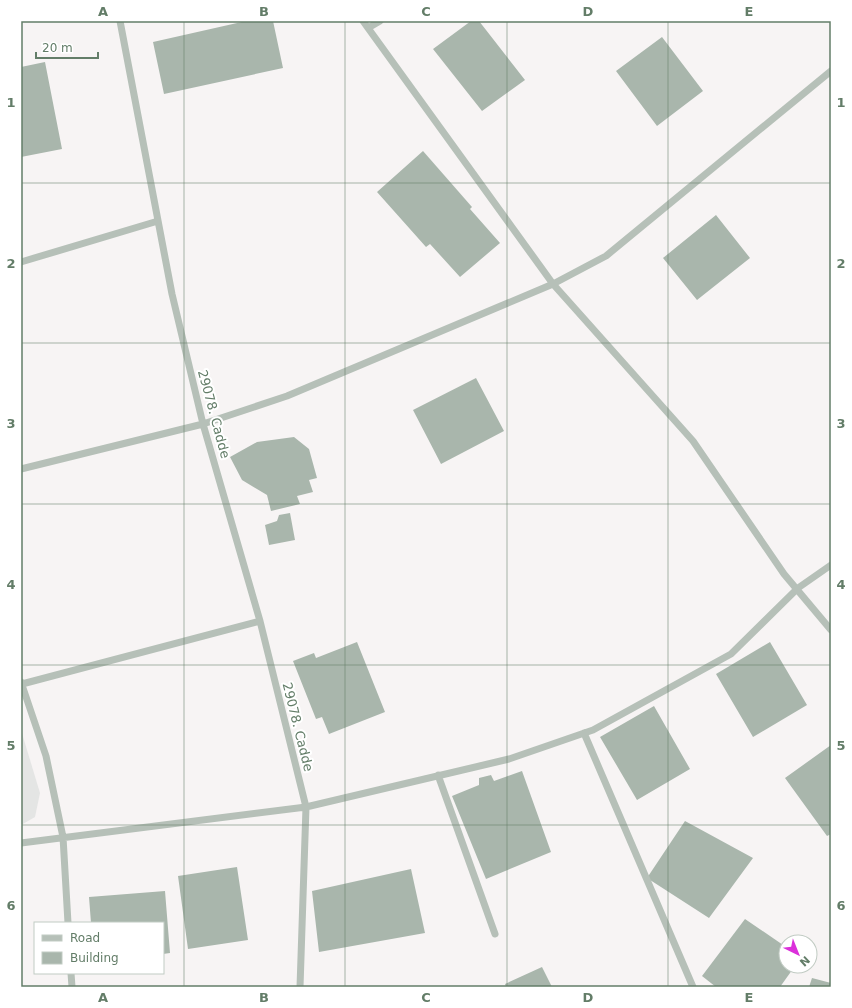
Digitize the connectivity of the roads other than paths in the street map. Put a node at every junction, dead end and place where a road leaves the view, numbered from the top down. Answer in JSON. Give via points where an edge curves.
{"nodes":[{"id":1,"x":120,"y":21,"type":"edge"},
{"id":2,"x":363,"y":21,"type":"edge"},
{"id":3,"x":380,"y":21,"type":"edge"},
{"id":4,"x":368,"y":28,"type":"junction"},
{"id":5,"x":831,"y":71,"type":"edge"},
{"id":6,"x":158,"y":221,"type":"junction"},
{"id":7,"x":21,"y":262,"type":"edge"},
{"id":8,"x":553,"y":284,"type":"junction"},
{"id":9,"x":203,"y":424,"type":"junction"},
{"id":10,"x":21,"y":469,"type":"edge"},
{"id":11,"x":831,"y":565,"type":"edge"},
{"id":12,"x":798,"y":588,"type":"junction"},
{"id":13,"x":260,"y":621,"type":"junction"},
{"id":14,"x":831,"y":630,"type":"edge"},
{"id":15,"x":21,"y":683,"type":"edge"},
{"id":16,"x":584,"y":733,"type":"junction"},
{"id":17,"x":438,"y":775,"type":"junction"},
{"id":18,"x":306,"y":808,"type":"junction"},
{"id":19,"x":63,"y":837,"type":"junction"},
{"id":20,"x":21,"y":843,"type":"edge"},
{"id":21,"x":68,"y":922,"type":"edge"},
{"id":22,"x":494,"y":934,"type":"dead end"},
{"id":23,"x":71,"y":974,"type":"edge"},
{"id":24,"x":72,"y":987,"type":"edge"},
{"id":25,"x":300,"y":987,"type":"edge"},
{"id":26,"x":693,"y":987,"type":"edge"}],
"edges":[{"from":1,"to":6,"type":"street","name":"29078. Cadde"},
{"from":2,"to":4,"type":"street"},
{"from":3,"to":4,"type":"street"},
{"from":4,"to":8,"type":"street"},
{"from":5,"to":8,"type":"street","via":[[606,256]]},
{"from":6,"to":7,"type":"street"},
{"from":6,"to":9,"type":"street","name":"29078. Cadde","via":[[172,294]]},
{"from":8,"to":9,"type":"street","via":[[287,396]]},
{"from":8,"to":12,"type":"street","via":[[693,441],[784,574]]},
{"from":9,"to":10,"type":"street"},
{"from":9,"to":13,"type":"street","name":"29078. Cadde"},
{"from":11,"to":12,"type":"street"},
{"from":12,"to":14,"type":"street"},
{"from":12,"to":16,"type":"street","via":[[730,654]]},
{"from":13,"to":15,"type":"street"},
{"from":13,"to":18,"type":"street","name":"29078. Cadde"},
{"from":15,"to":19,"type":"street","via":[[46,756]]},
{"from":16,"to":17,"type":"street","via":[[509,759]]},
{"from":16,"to":26,"type":"street"},
{"from":17,"to":18,"type":"street"},
{"from":17,"to":22,"type":"street"},
{"from":18,"to":19,"type":"street"},
{"from":18,"to":25,"type":"street","name":"29078. Cadde"},
{"from":19,"to":20,"type":"street"},
{"from":19,"to":21,"type":"street"},
{"from":23,"to":24,"type":"street"}]}
